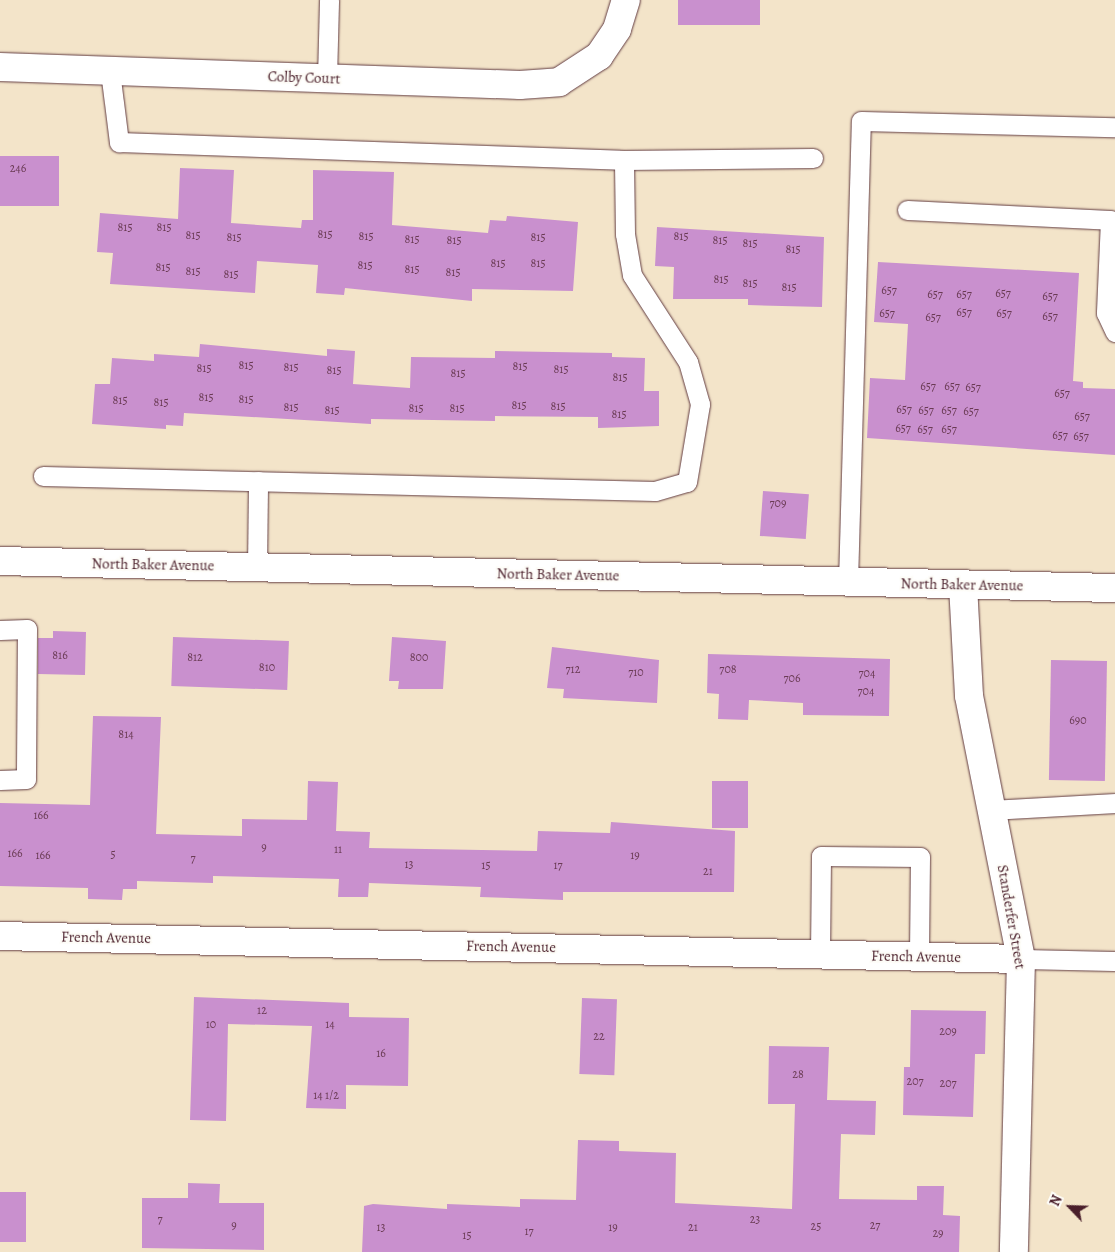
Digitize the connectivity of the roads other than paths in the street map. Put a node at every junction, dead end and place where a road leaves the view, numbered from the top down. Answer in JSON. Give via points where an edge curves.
{"nodes":[{"id":1,"x":329,"y":0,"type":"edge"},
{"id":2,"x":626,"y":0,"type":"edge"},
{"id":3,"x":0,"y":67,"type":"edge"},
{"id":4,"x":110,"y":70,"type":"junction"},
{"id":5,"x":327,"y":78,"type":"junction"},
{"id":6,"x":1115,"y":127,"type":"edge"},
{"id":7,"x":813,"y":158,"type":"dead end"},
{"id":8,"x":624,"y":160,"type":"junction"},
{"id":9,"x":907,"y":210,"type":"dead end"},
{"id":10,"x":1115,"y":332,"type":"edge"},
{"id":11,"x":43,"y":476,"type":"dead end"},
{"id":12,"x":258,"y":481,"type":"junction"},
{"id":13,"x":0,"y":561,"type":"edge"},
{"id":14,"x":257,"y":567,"type":"junction"},
{"id":15,"x":848,"y":582,"type":"junction"},
{"id":16,"x":963,"y":585,"type":"junction"},
{"id":17,"x":1115,"y":588,"type":"edge"},
{"id":18,"x":0,"y":630,"type":"edge"},
{"id":19,"x":0,"y":780,"type":"edge"},
{"id":20,"x":1115,"y":803,"type":"edge"},
{"id":21,"x":992,"y":810,"type":"junction"},
{"id":22,"x":0,"y":936,"type":"edge"},
{"id":23,"x":820,"y":954,"type":"junction"},
{"id":24,"x":918,"y":957,"type":"junction"},
{"id":25,"x":1022,"y":959,"type":"junction"},
{"id":26,"x":1115,"y":961,"type":"edge"},
{"id":27,"x":1014,"y":1252,"type":"edge"}],
"edges":[{"from":1,"to":5,"type":"lane"},
{"from":2,"to":5,"type":"street","name":"Colby Court","via":[[617,29],[599,56],[559,82],[520,86]]},
{"from":3,"to":4,"type":"street","name":"Colby Court"},
{"from":4,"to":5,"type":"street","name":"Colby Court"},
{"from":4,"to":8,"type":"lane","via":[[118,142]]},
{"from":6,"to":15,"type":"lane","via":[[861,121]]},
{"from":7,"to":8,"type":"lane"},
{"from":8,"to":12,"type":"lane","via":[[625,234],[632,275],[688,362],[700,404],[687,482],[655,491]]},
{"from":9,"to":10,"type":"lane","via":[[1110,220],[1106,313]]},
{"from":11,"to":12,"type":"lane"},
{"from":12,"to":14,"type":"lane"},
{"from":13,"to":14,"type":"street","name":"North Baker Avenue"},
{"from":14,"to":15,"type":"street","name":"North Baker Avenue"},
{"from":15,"to":16,"type":"street","name":"North Baker Avenue"},
{"from":16,"to":17,"type":"street","name":"North Baker Avenue"},
{"from":16,"to":21,"type":"street","name":"Standerfer Street","via":[[969,696]]},
{"from":18,"to":19,"type":"lane","via":[[27,630],[26,780]]},
{"from":20,"to":21,"type":"lane"},
{"from":21,"to":25,"type":"street","name":"Standerfer Street"},
{"from":22,"to":23,"type":"street","name":"French Avenue"},
{"from":23,"to":24,"type":"street","name":"French Avenue"},
{"from":23,"to":24,"type":"lane","via":[[821,856],[920,857]]},
{"from":24,"to":25,"type":"street","name":"French Avenue"},
{"from":25,"to":26,"type":"lane"},
{"from":25,"to":27,"type":"street","name":"Standerfer Street"}]}
